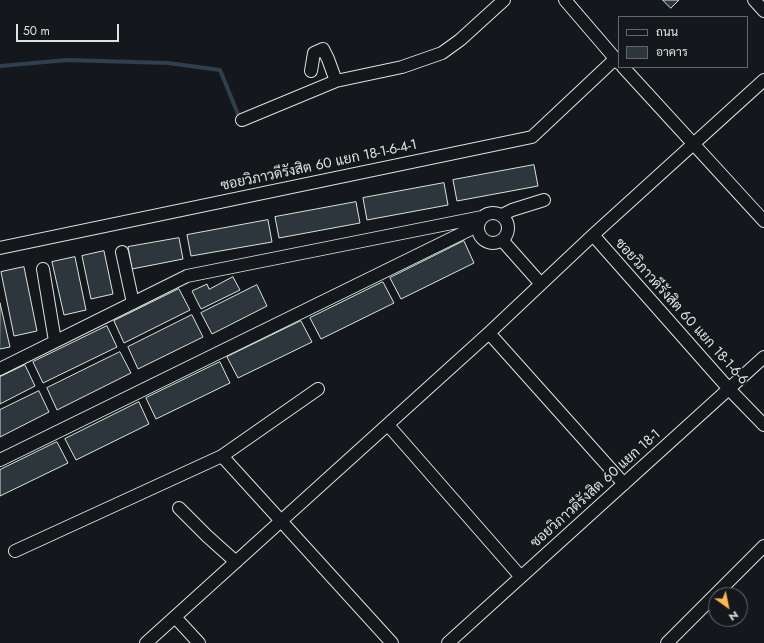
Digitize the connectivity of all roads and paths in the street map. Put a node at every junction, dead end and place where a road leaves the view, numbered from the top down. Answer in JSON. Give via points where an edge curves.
{"nodes":[{"id":1,"x":504,"y":0,"type":"edge"},
{"id":2,"x":565,"y":0,"type":"edge"},
{"id":3,"x":754,"y":0,"type":"edge"},
{"id":4,"x":764,"y":11,"type":"edge"},
{"id":5,"x":618,"y":62,"type":"edge"},
{"id":6,"x":618,"y":64,"type":"edge"},
{"id":7,"x":624,"y":68,"type":"edge"},
{"id":8,"x":311,"y":71,"type":"dead end"},
{"id":9,"x":764,"y":80,"type":"edge"},
{"id":10,"x":336,"y":81,"type":"junction"},
{"id":11,"x":242,"y":120,"type":"dead end"},
{"id":12,"x":694,"y":144,"type":"junction"},
{"id":13,"x":544,"y":200,"type":"dead end"},
{"id":14,"x":502,"y":216,"type":"junction"},
{"id":15,"x":764,"y":221,"type":"edge"},
{"id":16,"x":480,"y":222,"type":"junction"},
{"id":17,"x":593,"y":235,"type":"junction"},
{"id":18,"x":502,"y":240,"type":"junction"},
{"id":19,"x":0,"y":248,"type":"edge"},
{"id":20,"x":122,"y":252,"type":"dead end"},
{"id":21,"x":43,"y":269,"type":"dead end"},
{"id":22,"x":541,"y":284,"type":"junction"},
{"id":23,"x":133,"y":303,"type":"junction"},
{"id":24,"x":489,"y":333,"type":"junction"},
{"id":25,"x":55,"y":341,"type":"junction"},
{"id":26,"x":764,"y":357,"type":"edge"},
{"id":27,"x":0,"y":369,"type":"edge"},
{"id":28,"x":318,"y":389,"type":"dead end"},
{"id":29,"x":729,"y":389,"type":"junction"},
{"id":30,"x":388,"y":425,"type":"junction"},
{"id":31,"x":764,"y":425,"type":"edge"},
{"id":32,"x":222,"y":456,"type":"junction"},
{"id":33,"x":0,"y":460,"type":"edge"},
{"id":34,"x":624,"y":484,"type":"junction"},
{"id":35,"x":179,"y":508,"type":"dead end"},
{"id":36,"x":282,"y":521,"type":"junction"},
{"id":37,"x":764,"y":546,"type":"edge"},
{"id":38,"x":15,"y":551,"type":"dead end"},
{"id":39,"x":236,"y":562,"type":"junction"},
{"id":40,"x":521,"y":577,"type":"junction"},
{"id":41,"x":175,"y":617,"type":"junction"},
{"id":42,"x":146,"y":643,"type":"edge"},
{"id":43,"x":199,"y":643,"type":"edge"},
{"id":44,"x":392,"y":643,"type":"edge"},
{"id":45,"x":448,"y":643,"type":"edge"},
{"id":46,"x":667,"y":643,"type":"edge"}],
"edges":[{"from":1,"to":10,"type":"street","via":[[442,53],[402,66]]},
{"from":2,"to":5,"type":"street"},
{"from":3,"to":4,"type":"street"},
{"from":6,"to":19,"type":"street","name":"ซอยวิภาวดีรังสิต 60 แยก 18-1-6-4-1","via":[[532,137]]},
{"from":7,"to":12,"type":"street"},
{"from":8,"to":10,"type":"street","via":[[314,53],[323,49]]},
{"from":9,"to":12,"type":"street"},
{"from":10,"to":11,"type":"street"},
{"from":12,"to":15,"type":"street"},
{"from":12,"to":17,"type":"street"},
{"from":13,"to":14,"type":"street","via":[[512,210]]},
{"from":14,"to":16,"type":"street","via":[[490,212]]},
{"from":14,"to":18,"type":"street","via":[[508,226]]},
{"from":16,"to":18,"type":"street","via":[[478,232],[481,238],[491,243]]},
{"from":16,"to":23,"type":"street","via":[[187,276]]},
{"from":16,"to":33,"type":"street"},
{"from":17,"to":22,"type":"street"},
{"from":17,"to":29,"type":"street","name":"ซอยวิภาวดีรังสิต 60 แยก 18-1-6-6"},
{"from":18,"to":22,"type":"street"},
{"from":20,"to":23,"type":"street"},
{"from":21,"to":25,"type":"street"},
{"from":22,"to":24,"type":"street"},
{"from":23,"to":25,"type":"street"},
{"from":24,"to":30,"type":"street"},
{"from":24,"to":34,"type":"street"},
{"from":25,"to":27,"type":"street"},
{"from":26,"to":29,"type":"street","name":"ซอยวิภาวดีรังสิต 60 แยก 18-1"},
{"from":28,"to":32,"type":"street"},
{"from":29,"to":31,"type":"street","name":"ซอยวิภาวดีรังสิต 60 แยก 18-1-6-6"},
{"from":29,"to":34,"type":"street","name":"ซอยวิภาวดีรังสิต 60 แยก 18-1"},
{"from":30,"to":36,"type":"street"},
{"from":30,"to":40,"type":"street"},
{"from":32,"to":36,"type":"street"},
{"from":32,"to":38,"type":"street"},
{"from":34,"to":40,"type":"street","name":"ซอยวิภาวดีรังสิต 60 แยก 18-1"},
{"from":35,"to":39,"type":"street"},
{"from":36,"to":39,"type":"street"},
{"from":36,"to":44,"type":"street"},
{"from":37,"to":46,"type":"street"},
{"from":39,"to":41,"type":"street"},
{"from":40,"to":45,"type":"street","name":"ซอยวิภาวดีรังสิต 60 แยก 18-1"},
{"from":41,"to":42,"type":"street"},
{"from":41,"to":43,"type":"street"}]}
